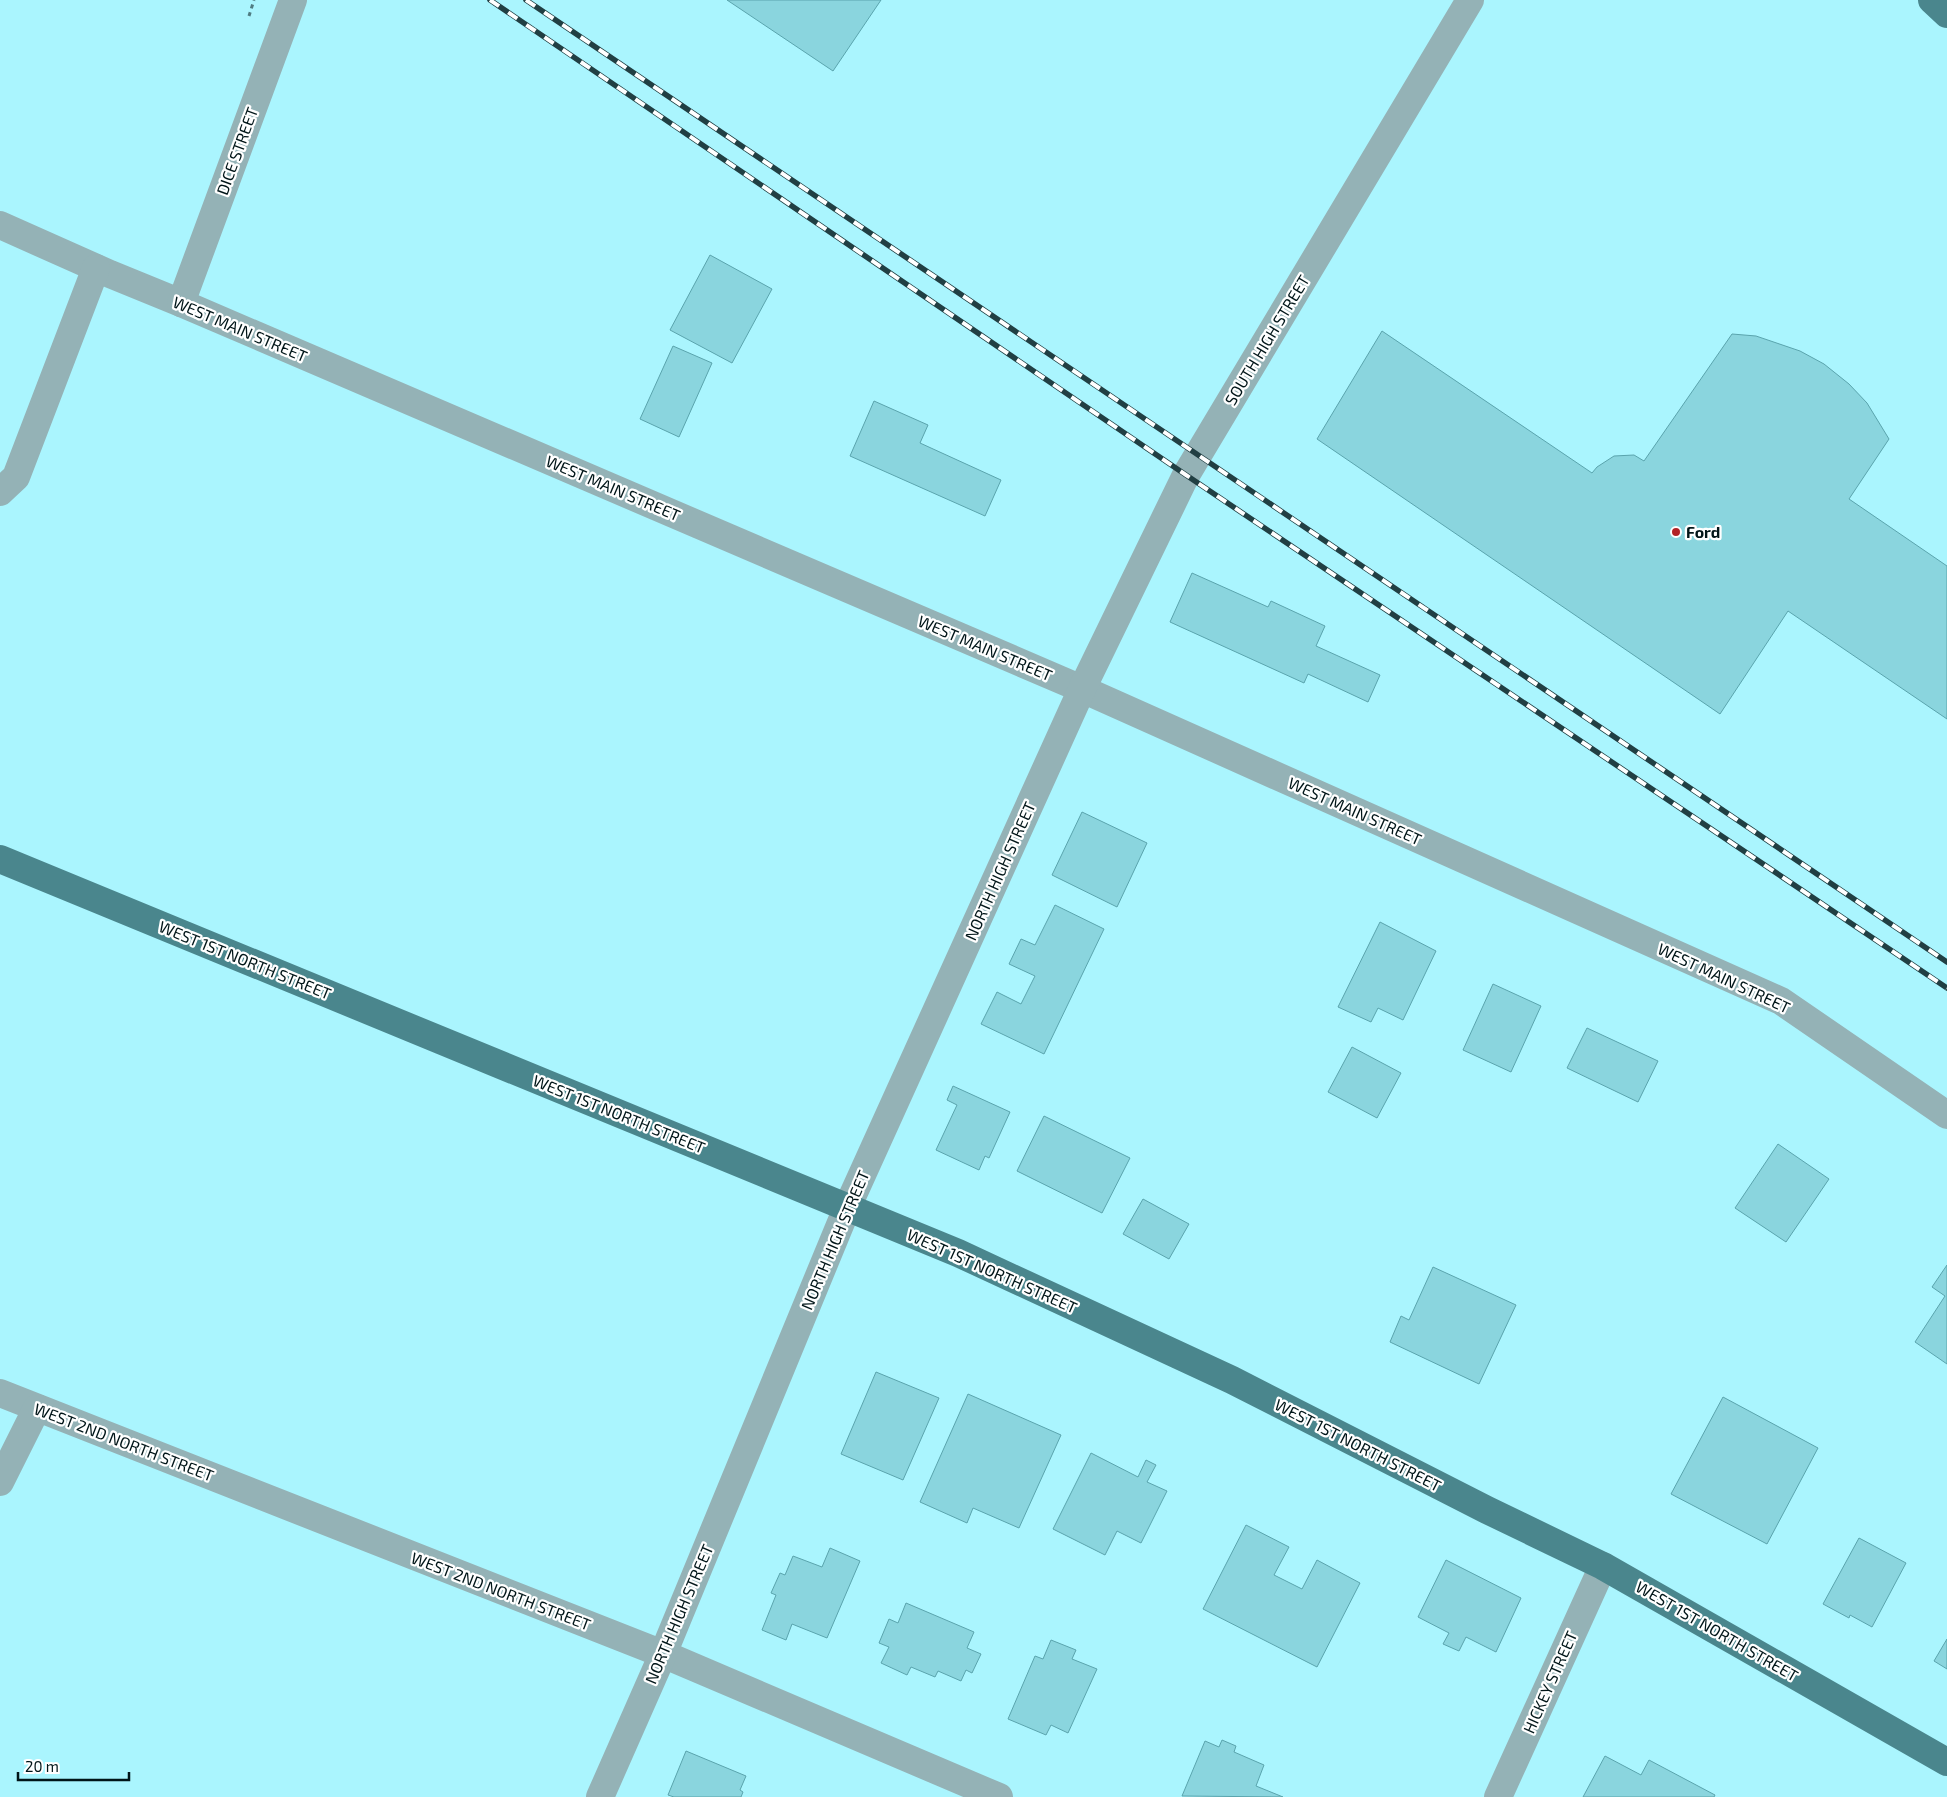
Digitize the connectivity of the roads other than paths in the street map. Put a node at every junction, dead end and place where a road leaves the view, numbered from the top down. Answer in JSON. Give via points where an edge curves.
{"nodes":[{"id":1,"x":293,"y":0,"type":"edge"},
{"id":2,"x":1470,"y":0,"type":"edge"},
{"id":3,"x":1932,"y":0,"type":"edge"},
{"id":4,"x":1947,"y":14,"type":"edge"},
{"id":5,"x":0,"y":225,"type":"edge"},
{"id":6,"x":96,"y":268,"type":"junction"},
{"id":7,"x":181,"y":303,"type":"junction"},
{"id":8,"x":0,"y":492,"type":"edge"},
{"id":9,"x":1082,"y":689,"type":"junction"},
{"id":10,"x":0,"y":859,"type":"edge"},
{"id":11,"x":1947,"y":1115,"type":"edge"},
{"id":12,"x":847,"y":1208,"type":"junction"},
{"id":13,"x":0,"y":1393,"type":"edge"},
{"id":14,"x":37,"y":1408,"type":"junction"},
{"id":15,"x":0,"y":1482,"type":"edge"},
{"id":16,"x":1603,"y":1566,"type":"junction"},
{"id":17,"x":662,"y":1654,"type":"junction"},
{"id":18,"x":1947,"y":1762,"type":"edge"},
{"id":19,"x":600,"y":1797,"type":"edge"},
{"id":20,"x":999,"y":1797,"type":"edge"},
{"id":21,"x":1498,"y":1797,"type":"edge"}],
"edges":[{"from":1,"to":7,"type":"street","name":"DICE STREET"},
{"from":2,"to":9,"type":"street","name":"SOUTH HIGH STREET","via":[[1186,475]]},
{"from":3,"to":4,"type":"main road"},
{"from":5,"to":6,"type":"street","name":"WEST MAIN STREET"},
{"from":6,"to":7,"type":"street","name":"WEST MAIN STREET"},
{"from":6,"to":8,"type":"street","via":[[16,477]]},
{"from":7,"to":9,"type":"street","name":"WEST MAIN STREET"},
{"from":9,"to":11,"type":"street","name":"WEST MAIN STREET","via":[[1780,1001]]},
{"from":9,"to":12,"type":"street","name":"NORTH HIGH STREET"},
{"from":10,"to":12,"type":"main road","name":"WEST 1ST NORTH STREET"},
{"from":12,"to":16,"type":"main road","name":"WEST 1ST NORTH STREET","via":[[958,1253],[1232,1380]]},
{"from":12,"to":17,"type":"street","name":"NORTH HIGH STREET"},
{"from":13,"to":14,"type":"street","name":"WEST 2ND NORTH STREET"},
{"from":14,"to":15,"type":"street"},
{"from":14,"to":17,"type":"street","name":"WEST 2ND NORTH STREET"},
{"from":16,"to":18,"type":"main road","name":"WEST 1ST NORTH STREET"},
{"from":16,"to":21,"type":"street","name":"HICKEY STREET"},
{"from":17,"to":19,"type":"street","name":"NORTH HIGH STREET"},
{"from":17,"to":20,"type":"street","name":"WEST 2ND NORTH STREET"}]}
